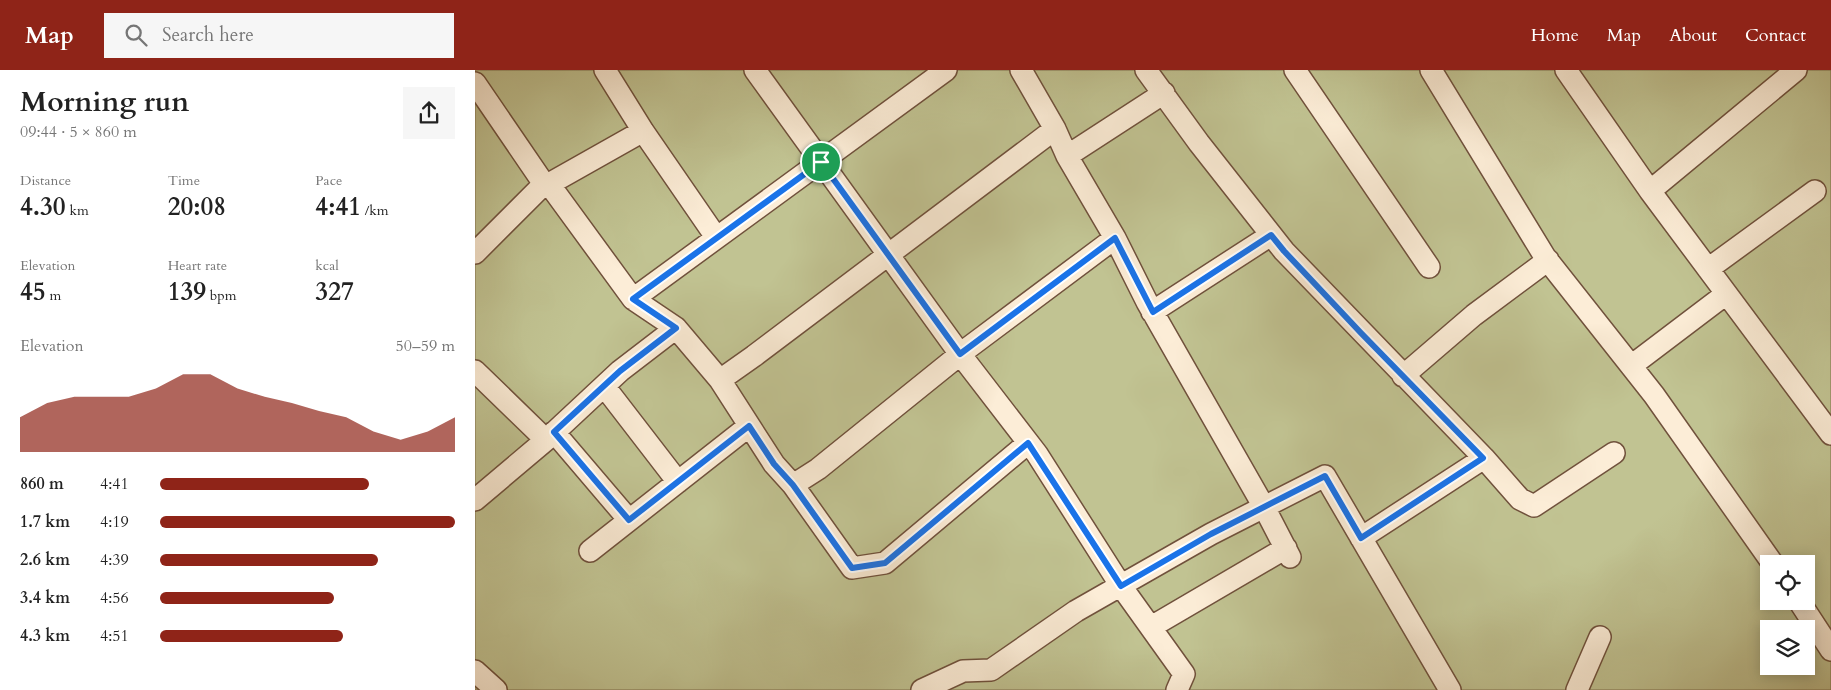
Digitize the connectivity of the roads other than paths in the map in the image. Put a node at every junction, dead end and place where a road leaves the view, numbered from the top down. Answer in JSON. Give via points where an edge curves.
{"nodes":[{"id":1,"x":605,"y":70,"type":"edge"},
{"id":2,"x":755,"y":70,"type":"edge"},
{"id":3,"x":946,"y":70,"type":"edge"},
{"id":4,"x":1021,"y":70,"type":"edge"},
{"id":5,"x":1147,"y":70,"type":"edge"},
{"id":6,"x":1295,"y":70,"type":"edge"},
{"id":7,"x":1431,"y":70,"type":"edge"},
{"id":8,"x":1566,"y":70,"type":"edge"},
{"id":9,"x":1796,"y":70,"type":"edge"},
{"id":10,"x":475,"y":82,"type":"edge"},
{"id":11,"x":1164,"y":94,"type":"junction"},
{"id":12,"x":1055,"y":129,"type":"junction"},
{"id":13,"x":643,"y":131,"type":"junction"},
{"id":14,"x":1067,"y":156,"type":"junction"},
{"id":15,"x":821,"y":162,"type":"junction"},
{"id":16,"x":546,"y":184,"type":"junction"},
{"id":17,"x":1650,"y":191,"type":"junction"},
{"id":18,"x":1815,"y":191,"type":"dead end"},
{"id":19,"x":1271,"y":235,"type":"junction"},
{"id":20,"x":716,"y":237,"type":"junction"},
{"id":21,"x":1115,"y":238,"type":"junction"},
{"id":22,"x":475,"y":253,"type":"edge"},
{"id":23,"x":889,"y":254,"type":"junction"},
{"id":24,"x":1548,"y":260,"type":"junction"},
{"id":25,"x":1429,"y":267,"type":"dead end"},
{"id":26,"x":1708,"y":269,"type":"junction"},
{"id":27,"x":1726,"y":294,"type":"junction"},
{"id":28,"x":633,"y":299,"type":"junction"},
{"id":29,"x":1153,"y":312,"type":"junction"},
{"id":30,"x":676,"y":328,"type":"junction"},
{"id":31,"x":960,"y":354,"type":"junction"},
{"id":32,"x":1631,"y":366,"type":"junction"},
{"id":33,"x":475,"y":371,"type":"edge"},
{"id":34,"x":1403,"y":376,"type":"junction"},
{"id":35,"x":720,"y":380,"type":"junction"},
{"id":36,"x":604,"y":386,"type":"junction"},
{"id":37,"x":749,"y":426,"type":"junction"},
{"id":38,"x":1831,"y":434,"type":"edge"},
{"id":39,"x":550,"y":436,"type":"junction"},
{"id":40,"x":1028,"y":443,"type":"junction"},
{"id":41,"x":1614,"y":453,"type":"dead end"},
{"id":42,"x":1483,"y":458,"type":"junction"},
{"id":43,"x":678,"y":482,"type":"junction"},
{"id":44,"x":793,"y":485,"type":"junction"},
{"id":45,"x":475,"y":500,"type":"edge"},
{"id":46,"x":1264,"y":507,"type":"junction"},
{"id":47,"x":629,"y":520,"type":"junction"},
{"id":48,"x":1361,"y":538,"type":"junction"},
{"id":49,"x":590,"y":551,"type":"dead end"},
{"id":50,"x":1767,"y":555,"type":"edge"},
{"id":51,"x":1121,"y":586,"type":"junction"},
{"id":52,"x":1805,"y":610,"type":"edge"},
{"id":53,"x":1151,"y":627,"type":"junction"},
{"id":54,"x":1600,"y":637,"type":"dead end"},
{"id":55,"x":1831,"y":650,"type":"edge"},
{"id":56,"x":475,"y":671,"type":"edge"},
{"id":57,"x":496,"y":690,"type":"edge"},
{"id":58,"x":922,"y":690,"type":"edge"},
{"id":59,"x":1177,"y":690,"type":"edge"},
{"id":60,"x":1450,"y":690,"type":"edge"},
{"id":61,"x":1577,"y":690,"type":"edge"}],
"edges":[{"from":1,"to":13,"type":"street"},
{"from":2,"to":15,"type":"street"},
{"from":3,"to":15,"type":"street"},
{"from":4,"to":12,"type":"street"},
{"from":5,"to":11,"type":"street"},
{"from":6,"to":25,"type":"street"},
{"from":7,"to":24,"type":"street"},
{"from":8,"to":17,"type":"street"},
{"from":9,"to":17,"type":"street"},
{"from":10,"to":16,"type":"street"},
{"from":11,"to":14,"type":"street"},
{"from":11,"to":19,"type":"street"},
{"from":12,"to":14,"type":"street"},
{"from":12,"to":23,"type":"street"},
{"from":13,"to":16,"type":"street"},
{"from":13,"to":20,"type":"street"},
{"from":14,"to":21,"type":"street"},
{"from":15,"to":20,"type":"street"},
{"from":15,"to":23,"type":"street"},
{"from":16,"to":22,"type":"street"},
{"from":16,"to":28,"type":"street"},
{"from":17,"to":26,"type":"street"},
{"from":18,"to":26,"type":"street"},
{"from":19,"to":29,"type":"street"},
{"from":19,"to":34,"type":"street"},
{"from":20,"to":28,"type":"street"},
{"from":21,"to":29,"type":"street"},
{"from":21,"to":31,"type":"street"},
{"from":23,"to":31,"type":"street"},
{"from":23,"to":35,"type":"street"},
{"from":24,"to":32,"type":"street"},
{"from":24,"to":34,"type":"street","via":[[1474,315]]},
{"from":26,"to":27,"type":"street"},
{"from":27,"to":32,"type":"street"},
{"from":27,"to":38,"type":"street"},
{"from":28,"to":30,"type":"street"},
{"from":29,"to":46,"type":"street"},
{"from":30,"to":35,"type":"street"},
{"from":30,"to":36,"type":"street"},
{"from":31,"to":40,"type":"street"},
{"from":31,"to":44,"type":"street"},
{"from":32,"to":50,"type":"street"},
{"from":33,"to":39,"type":"street"},
{"from":34,"to":42,"type":"street"},
{"from":35,"to":37,"type":"street"},
{"from":36,"to":39,"type":"street"},
{"from":36,"to":43,"type":"street"},
{"from":37,"to":43,"type":"street"},
{"from":37,"to":44,"type":"street","via":[[774,464]]},
{"from":39,"to":45,"type":"street"},
{"from":39,"to":47,"type":"street"},
{"from":40,"to":44,"type":"street","via":[[885,563],[852,568]]},
{"from":40,"to":51,"type":"street"},
{"from":41,"to":42,"type":"street","via":[[1534,506],[1520,499]]},
{"from":42,"to":48,"type":"street"},
{"from":43,"to":47,"type":"street"},
{"from":46,"to":48,"type":"street","via":[[1325,476]]},
{"from":46,"to":51,"type":"street"},
{"from":46,"to":53,"type":"street","via":[[1288,552]]},
{"from":47,"to":49,"type":"street"},
{"from":48,"to":60,"type":"street"},
{"from":51,"to":53,"type":"street"},
{"from":51,"to":58,"type":"street","via":[[1076,611],[991,670],[963,671]]},
{"from":52,"to":55,"type":"street"},
{"from":53,"to":59,"type":"street","via":[[1184,674]]},
{"from":54,"to":61,"type":"street"},
{"from":56,"to":57,"type":"street"}]}
